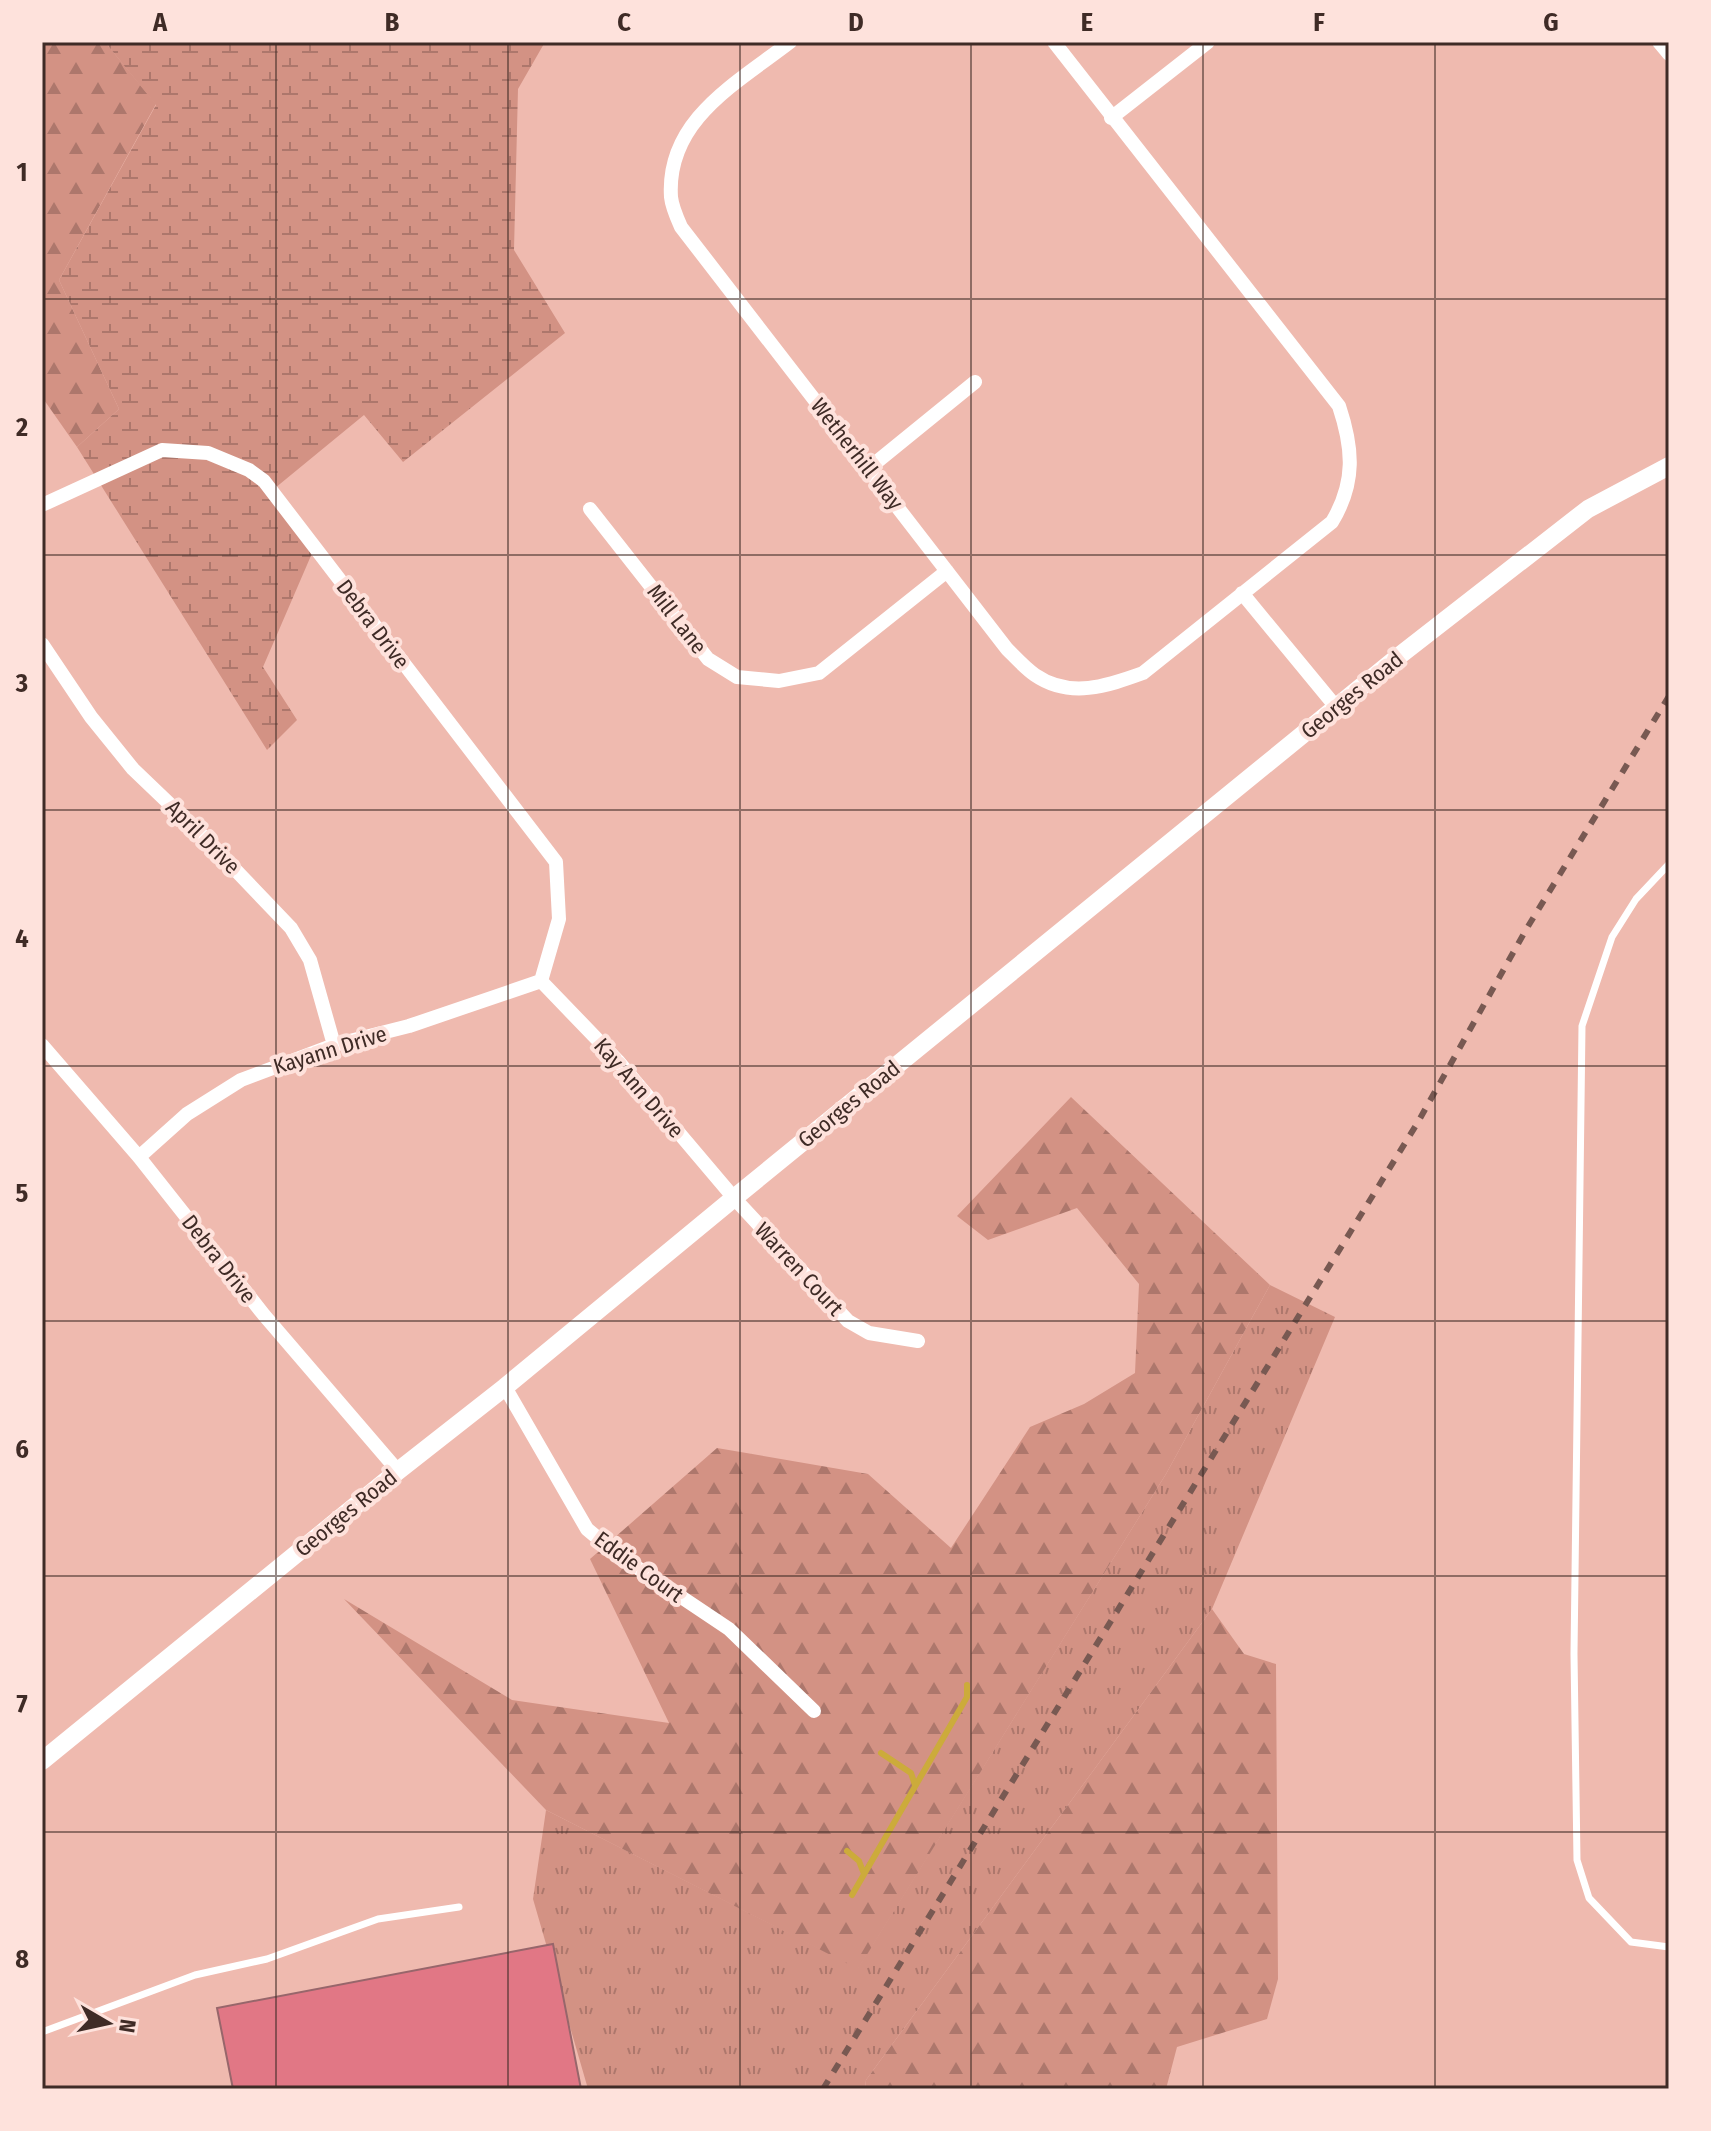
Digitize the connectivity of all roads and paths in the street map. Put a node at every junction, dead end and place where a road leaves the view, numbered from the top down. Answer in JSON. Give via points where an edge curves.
{"nodes":[{"id":1,"x":790,"y":42,"type":"edge"},
{"id":2,"x":1054,"y":42,"type":"edge"},
{"id":3,"x":1208,"y":42,"type":"edge"},
{"id":4,"x":1659,"y":42,"type":"edge"},
{"id":5,"x":1669,"y":54,"type":"edge"},
{"id":6,"x":1111,"y":118,"type":"junction"},
{"id":7,"x":975,"y":382,"type":"dead end"},
{"id":8,"x":1669,"y":466,"type":"edge"},
{"id":9,"x":868,"y":469,"type":"junction"},
{"id":10,"x":42,"y":505,"type":"edge"},
{"id":11,"x":590,"y":509,"type":"dead end"},
{"id":12,"x":947,"y":571,"type":"junction"},
{"id":13,"x":1242,"y":593,"type":"junction"},
{"id":14,"x":42,"y":644,"type":"edge"},
{"id":15,"x":1336,"y":707,"type":"junction"},
{"id":16,"x":1669,"y":864,"type":"edge"},
{"id":17,"x":541,"y":981,"type":"junction"},
{"id":18,"x":42,"y":1045,"type":"edge"},
{"id":19,"x":334,"y":1045,"type":"junction"},
{"id":20,"x":139,"y":1157,"type":"junction"},
{"id":21,"x":734,"y":1198,"type":"junction"},
{"id":22,"x":918,"y":1341,"type":"dead end"},
{"id":23,"x":505,"y":1387,"type":"junction"},
{"id":24,"x":398,"y":1471,"type":"junction"},
{"id":25,"x":814,"y":1711,"type":"dead end"},
{"id":26,"x":42,"y":1761,"type":"edge"},
{"id":27,"x":459,"y":1907,"type":"dead end"},
{"id":28,"x":1669,"y":1947,"type":"edge"},
{"id":29,"x":42,"y":2032,"type":"edge"}],
"edges":[{"from":1,"to":9,"type":"street","name":"Wetherhill Way","via":[[702,110],[686,132],[672,172],[671,200],[681,227]]},
{"from":2,"to":6,"type":"street","name":"Wetherhill Way"},
{"from":3,"to":6,"type":"street"},
{"from":4,"to":5,"type":"street"},
{"from":6,"to":13,"type":"street","name":"Wetherhill Way","via":[[1339,406],[1349,435],[1345,501],[1332,522]]},
{"from":7,"to":9,"type":"street"},
{"from":8,"to":15,"type":"street","name":"Georges Road","via":[[1588,509]]},
{"from":9,"to":12,"type":"street","name":"Wetherhill Way"},
{"from":10,"to":17,"type":"street","name":"Debra Drive","via":[[162,450],[208,453],[264,481],[556,862],[559,919]]},
{"from":11,"to":12,"type":"street","name":"Mill Lane","via":[[708,659],[737,677],[779,681],[819,673]]},
{"from":12,"to":13,"type":"street","name":"Wetherhill Way","via":[[1007,649],[1035,675],[1081,690],[1143,673]]},
{"from":13,"to":15,"type":"street"},
{"from":14,"to":19,"type":"street","name":"April Drive","via":[[133,769],[291,928],[310,960]]},
{"from":15,"to":21,"type":"street","name":"Georges Road"},
{"from":16,"to":28,"type":"lane","via":[[1636,899],[1612,937],[1582,1026],[1574,1654],[1577,1860],[1589,1898],[1631,1942]]},
{"from":17,"to":19,"type":"street","name":"Kayann Drive","via":[[409,1026]]},
{"from":17,"to":21,"type":"street","name":"Kay Ann Drive","via":[[618,1061]]},
{"from":18,"to":20,"type":"street","name":"Debra Drive"},
{"from":19,"to":20,"type":"street","name":"Kayann Drive","via":[[241,1080],[187,1114]]},
{"from":20,"to":24,"type":"street","name":"Debra Drive","via":[[264,1315]]},
{"from":21,"to":22,"type":"street","name":"Warren Court","via":[[848,1321],[869,1333]]},
{"from":21,"to":23,"type":"street","name":"Georges Road"},
{"from":23,"to":24,"type":"street","name":"Georges Road"},
{"from":23,"to":25,"type":"street","name":"Eddie Court","via":[[587,1529],[729,1629]]},
{"from":24,"to":26,"type":"street","name":"Georges Road"},
{"from":27,"to":29,"type":"lane","via":[[378,1919],[267,1959],[195,1975]]}]}
